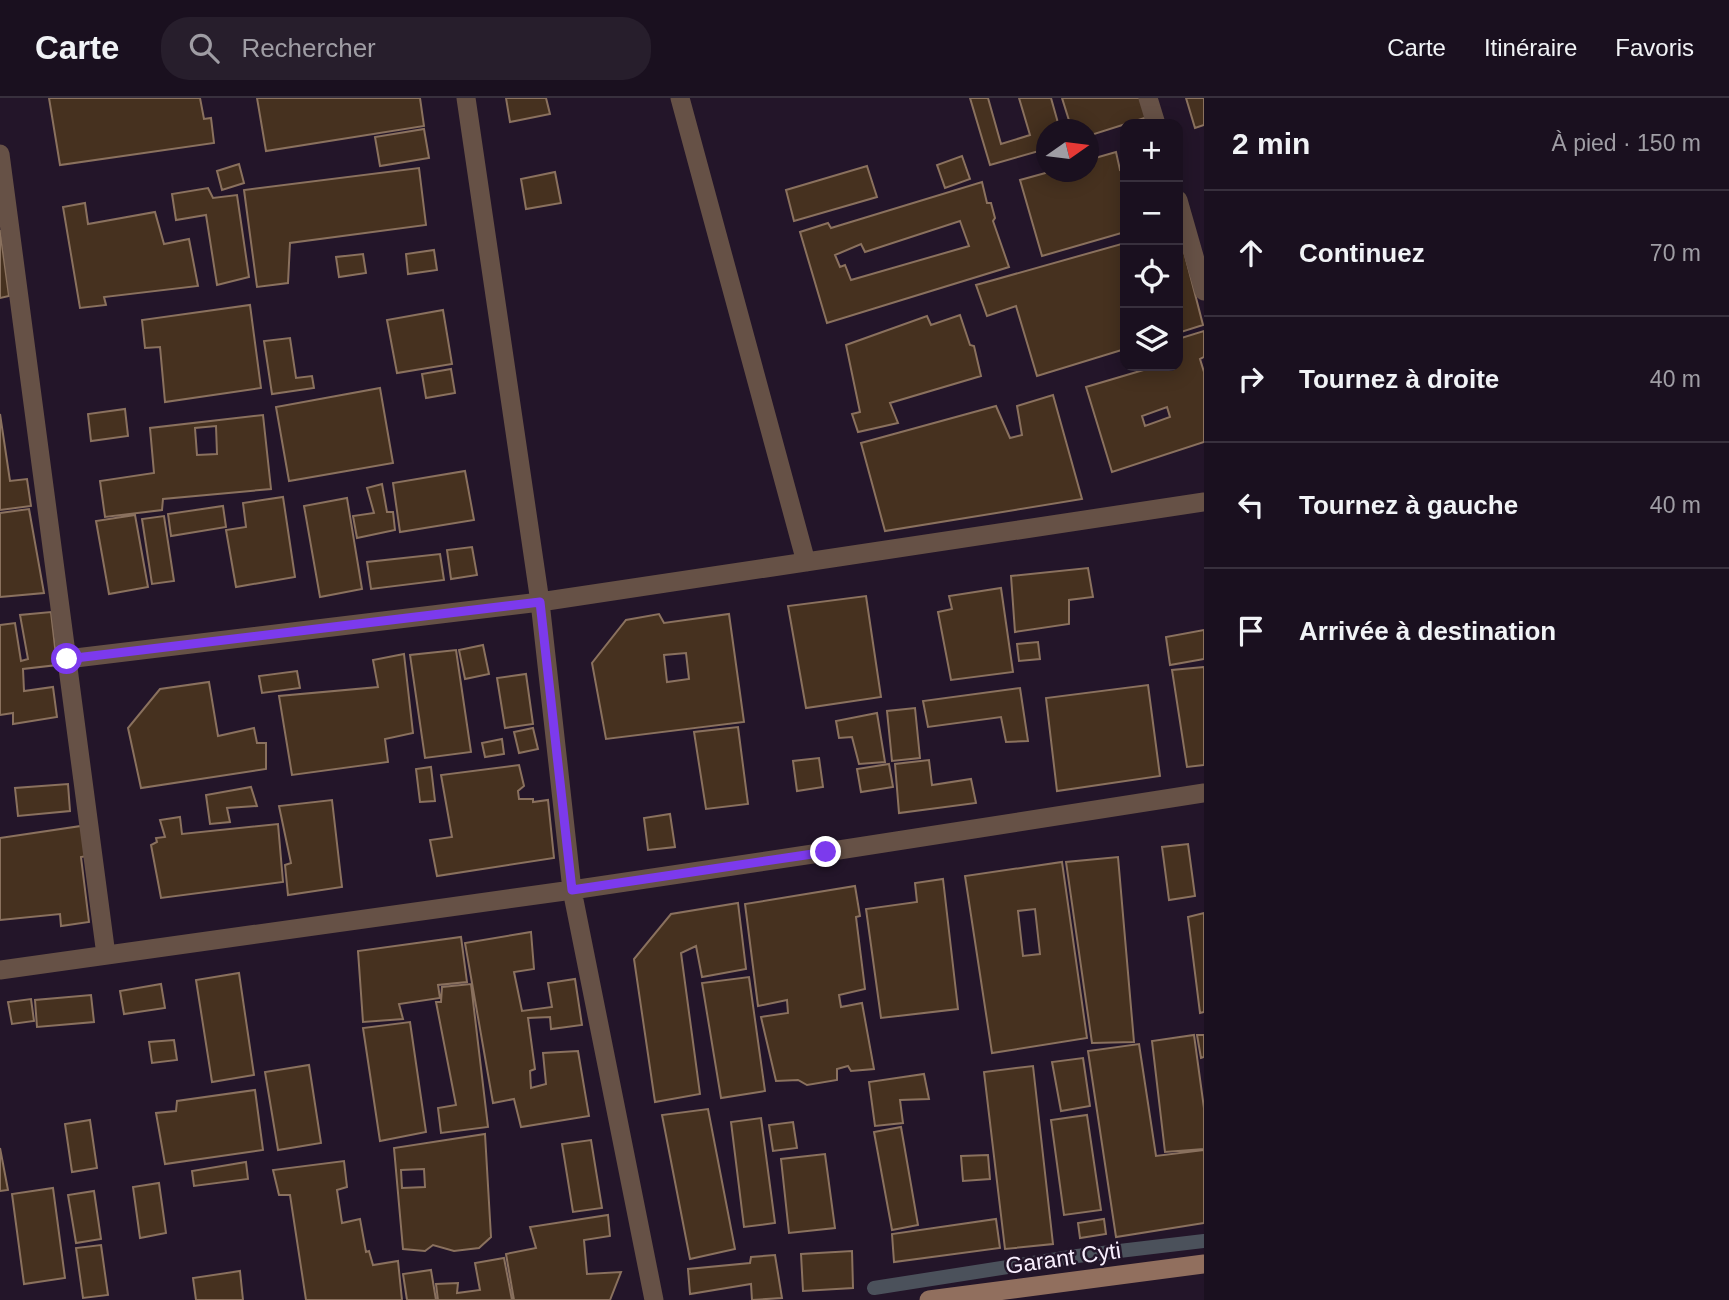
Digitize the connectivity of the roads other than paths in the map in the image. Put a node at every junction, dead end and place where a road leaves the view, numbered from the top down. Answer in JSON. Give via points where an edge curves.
{"nodes":[{"id":1,"x":466,"y":98,"type":"edge"},
{"id":2,"x":681,"y":98,"type":"edge"},
{"id":3,"x":1148,"y":98,"type":"edge"},
{"id":4,"x":1154,"y":119,"type":"edge"},
{"id":5,"x":0,"y":154,"type":"edge"},
{"id":6,"x":1183,"y":218,"type":"edge"},
{"id":7,"x":1204,"y":291,"type":"edge"},
{"id":8,"x":1204,"y":502,"type":"edge"},
{"id":9,"x":806,"y":562,"type":"junction"},
{"id":10,"x":540,"y":602,"type":"junction"},
{"id":11,"x":67,"y":659,"type":"junction"},
{"id":12,"x":1204,"y":793,"type":"edge"},
{"id":13,"x":572,"y":890,"type":"junction"},
{"id":14,"x":106,"y":955,"type":"junction"},
{"id":15,"x":0,"y":970,"type":"edge"},
{"id":16,"x":1204,"y":1264,"type":"edge"},
{"id":17,"x":654,"y":1300,"type":"edge"},
{"id":18,"x":929,"y":1300,"type":"edge"}],
"edges":[{"from":1,"to":10,"type":"street"},
{"from":2,"to":9,"type":"street"},
{"from":3,"to":4,"type":"street"},
{"from":5,"to":11,"type":"street"},
{"from":6,"to":7,"type":"street"},
{"from":8,"to":9,"type":"street"},
{"from":9,"to":10,"type":"street"},
{"from":10,"to":11,"type":"street"},
{"from":10,"to":13,"type":"street"},
{"from":11,"to":14,"type":"street"},
{"from":12,"to":13,"type":"street"},
{"from":13,"to":14,"type":"street"},
{"from":13,"to":17,"type":"street"},
{"from":14,"to":15,"type":"street"},
{"from":16,"to":18,"type":"main road","name":"Garant Cyti"}]}
